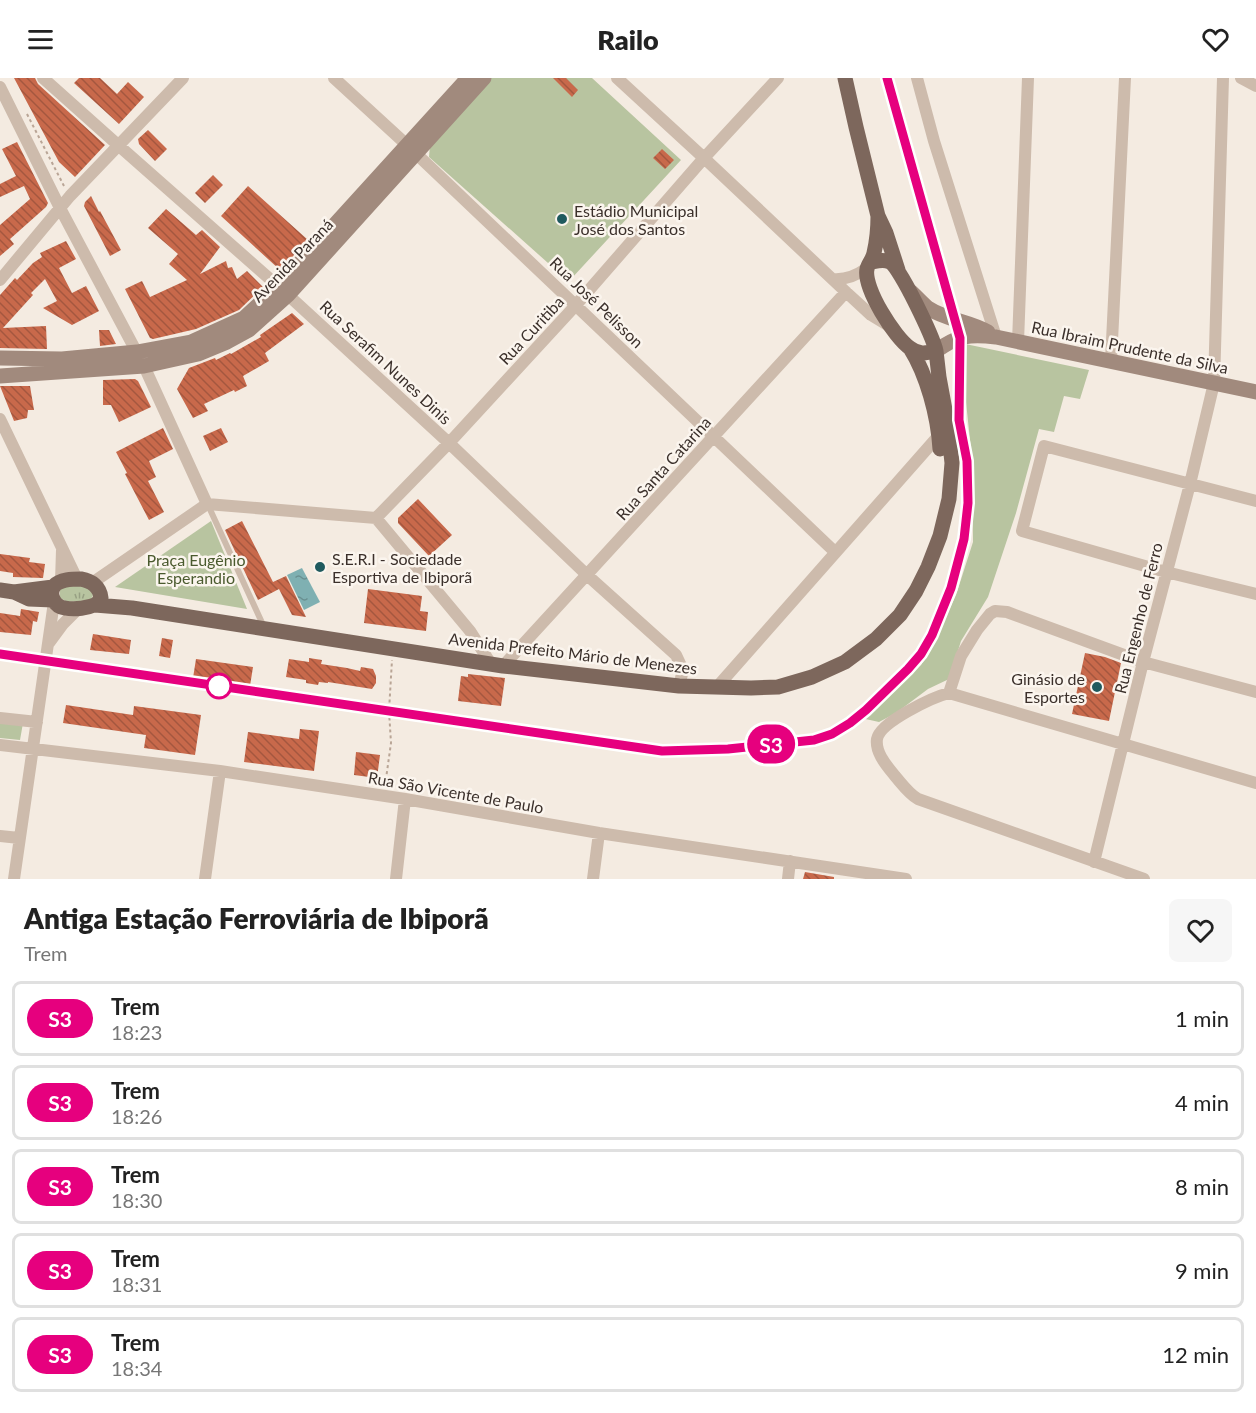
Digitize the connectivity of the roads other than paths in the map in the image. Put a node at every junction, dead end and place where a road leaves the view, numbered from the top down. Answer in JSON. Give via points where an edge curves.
{"nodes":[{"id":1,"x":43,"y":78,"type":"edge"},
{"id":2,"x":183,"y":78,"type":"edge"},
{"id":3,"x":334,"y":78,"type":"edge"},
{"id":4,"x":468,"y":78,"type":"edge"},
{"id":5,"x":484,"y":78,"type":"edge"},
{"id":6,"x":617,"y":78,"type":"edge"},
{"id":7,"x":778,"y":78,"type":"edge"},
{"id":8,"x":845,"y":78,"type":"edge"},
{"id":9,"x":917,"y":78,"type":"edge"},
{"id":10,"x":1028,"y":78,"type":"edge"},
{"id":11,"x":1125,"y":78,"type":"edge"},
{"id":12,"x":1223,"y":78,"type":"edge"},
{"id":13,"x":1241,"y":78,"type":"edge"},
{"id":14,"x":1256,"y":86,"type":"edge"},
{"id":15,"x":0,"y":87,"type":"edge"},
{"id":16,"x":118,"y":146,"type":"junction"},
{"id":17,"x":412,"y":149,"type":"junction"},
{"id":18,"x":704,"y":158,"type":"junction"},
{"id":19,"x":60,"y":208,"type":"junction"},
{"id":20,"x":878,"y":216,"type":"junction"},
{"id":21,"x":869,"y":265,"type":"junction"},
{"id":22,"x":898,"y":270,"type":"junction"},
{"id":23,"x":833,"y":279,"type":"junction"},
{"id":24,"x":0,"y":280,"type":"edge"},
{"id":25,"x":907,"y":289,"type":"junction"},
{"id":26,"x":284,"y":290,"type":"junction"},
{"id":27,"x":846,"y":292,"type":"junction"},
{"id":28,"x":576,"y":305,"type":"junction"},
{"id":29,"x":894,"y":330,"type":"junction"},
{"id":30,"x":996,"y":337,"type":"junction"},
{"id":31,"x":1018,"y":342,"type":"junction"},
{"id":32,"x":910,"y":348,"type":"junction"},
{"id":33,"x":936,"y":351,"type":"junction"},
{"id":34,"x":0,"y":358,"type":"edge"},
{"id":35,"x":140,"y":359,"type":"junction"},
{"id":36,"x":1111,"y":361,"type":"junction"},
{"id":37,"x":63,"y":365,"type":"junction"},
{"id":38,"x":0,"y":376,"type":"edge"},
{"id":39,"x":1214,"y":383,"type":"junction"},
{"id":40,"x":1256,"y":392,"type":"edge"},
{"id":41,"x":0,"y":419,"type":"edge"},
{"id":42,"x":944,"y":431,"type":"junction"},
{"id":43,"x":714,"y":437,"type":"junction"},
{"id":44,"x":449,"y":443,"type":"junction"},
{"id":45,"x":1190,"y":484,"type":"junction"},
{"id":46,"x":1256,"y":501,"type":"edge"},
{"id":47,"x":207,"y":504,"type":"junction"},
{"id":48,"x":376,"y":518,"type":"junction"},
{"id":49,"x":62,"y":548,"type":"junction"},
{"id":50,"x":835,"y":552,"type":"junction"},
{"id":51,"x":1166,"y":572,"type":"junction"},
{"id":52,"x":587,"y":575,"type":"junction"},
{"id":53,"x":77,"y":579,"type":"junction"},
{"id":54,"x":7,"y":590,"type":"edge"},
{"id":55,"x":56,"y":593,"type":"junction"},
{"id":56,"x":96,"y":594,"type":"junction"},
{"id":57,"x":1256,"y":594,"type":"edge"},
{"id":58,"x":79,"y":608,"type":"junction"},
{"id":59,"x":266,"y":630,"type":"junction"},
{"id":60,"x":47,"y":646,"type":"junction"},
{"id":61,"x":1143,"y":662,"type":"junction"},
{"id":62,"x":497,"y":665,"type":"junction"},
{"id":63,"x":679,"y":686,"type":"junction"},
{"id":64,"x":717,"y":687,"type":"junction"},
{"id":65,"x":1256,"y":692,"type":"edge"},
{"id":66,"x":950,"y":693,"type":"junction"},
{"id":67,"x":0,"y":718,"type":"edge"},
{"id":68,"x":37,"y":722,"type":"junction"},
{"id":69,"x":1123,"y":743,"type":"junction"},
{"id":70,"x":0,"y":745,"type":"edge"},
{"id":71,"x":33,"y":748,"type":"junction"},
{"id":72,"x":220,"y":771,"type":"junction"},
{"id":73,"x":1256,"y":783,"type":"edge"},
{"id":74,"x":405,"y":799,"type":"junction"},
{"id":75,"x":599,"y":833,"type":"junction"},
{"id":76,"x":0,"y":836,"type":"edge"},
{"id":77,"x":19,"y":838,"type":"junction"},
{"id":78,"x":790,"y":861,"type":"junction"},
{"id":79,"x":1094,"y":862,"type":"junction"},
{"id":80,"x":14,"y":879,"type":"edge"},
{"id":81,"x":205,"y":879,"type":"edge"},
{"id":82,"x":396,"y":879,"type":"edge"},
{"id":83,"x":593,"y":879,"type":"edge"},
{"id":84,"x":788,"y":879,"type":"edge"},
{"id":85,"x":906,"y":879,"type":"edge"},
{"id":86,"x":1144,"y":879,"type":"edge"}],
"edges":[{"from":1,"to":16,"type":"street","name":"Rua Serafim Nunes Dinis"},
{"from":2,"to":16,"type":"street"},
{"from":3,"to":17,"type":"street","name":"Rua José Pelisson"},
{"from":4,"to":17,"type":"main road","name":"Avenida Paraná"},
{"from":5,"to":17,"type":"main road","name":"Avenida Paraná"},
{"from":6,"to":18,"type":"street"},
{"from":7,"to":18,"type":"street","name":"Rua Curitiba"},
{"from":8,"to":20,"type":"main road"},
{"from":9,"to":30,"type":"street"},
{"from":10,"to":31,"type":"street"},
{"from":11,"to":36,"type":"street"},
{"from":12,"to":39,"type":"street","name":"Rua Engenho de Ferro"},
{"from":13,"to":14,"type":"street"},
{"from":15,"to":19,"type":"street"},
{"from":16,"to":19,"type":"street"},
{"from":16,"to":26,"type":"street","name":"Rua Serafim Nunes Dinis"},
{"from":17,"to":26,"type":"main road","name":"Avenida Paraná"},
{"from":17,"to":28,"type":"street","name":"Rua José Pelisson"},
{"from":18,"to":23,"type":"street"},
{"from":18,"to":28,"type":"street","name":"Rua Curitiba"},
{"from":19,"to":24,"type":"street"},
{"from":19,"to":35,"type":"street"},
{"from":20,"to":21,"type":"main road"},
{"from":20,"to":22,"type":"main road"},
{"from":21,"to":22,"type":"main road","via":[[889,261]]},
{"from":21,"to":23,"type":"street","via":[[849,278]]},
{"from":21,"to":29,"type":"main road","name":"Avenida Prefeito Mário de Menezes","via":[[867,281],[873,298]]},
{"from":22,"to":25,"type":"main road","name":"Avenida Prefeito Mário de Menezes"},
{"from":23,"to":27,"type":"street"},
{"from":25,"to":30,"type":"main road","name":"Rua Ibraim Prudente da Silva","via":[[928,308]]},
{"from":25,"to":33,"type":"main road","name":"Avenida Prefeito Mário de Menezes"},
{"from":26,"to":35,"type":"main road","name":"Avenida Paraná","via":[[249,330],[227,342],[198,354]]},
{"from":26,"to":44,"type":"street","name":"Rua Serafim Nunes Dinis"},
{"from":27,"to":29,"type":"street"},
{"from":27,"to":43,"type":"street","name":"Rua Santa Catarina"},
{"from":28,"to":43,"type":"street","name":"Rua José Pelisson"},
{"from":28,"to":44,"type":"street","name":"Rua Curitiba"},
{"from":29,"to":32,"type":"main road","name":"Avenida Prefeito Mário de Menezes"},
{"from":30,"to":31,"type":"main road","name":"Rua Ibraim Prudente da Silva"},
{"from":30,"to":33,"type":"main road","name":"Rua Ibraim Prudente da Silva","via":[[974,334]]},
{"from":31,"to":36,"type":"main road","name":"Rua Ibraim Prudente da Silva"},
{"from":32,"to":33,"type":"main road","via":[[926,354]]},
{"from":32,"to":42,"type":"main road","name":"Avenida Prefeito Mário de Menezes"},
{"from":33,"to":42,"type":"main road","name":"Avenida Prefeito Mário de Menezes"},
{"from":34,"to":37,"type":"main road","name":"Avenida Paraná"},
{"from":35,"to":37,"type":"main road","name":"Avenida Paraná"},
{"from":35,"to":47,"type":"street"},
{"from":36,"to":39,"type":"main road","name":"Rua Ibraim Prudente da Silva"},
{"from":37,"to":38,"type":"main road","name":"Avenida Paraná"},
{"from":39,"to":40,"type":"main road","name":"Rua Ibraim Prudente da Silva"},
{"from":39,"to":45,"type":"street","name":"Rua Engenho de Ferro"},
{"from":41,"to":49,"type":"street"},
{"from":42,"to":50,"type":"street"},
{"from":42,"to":64,"type":"main road","name":"Avenida Prefeito Mário de Menezes","via":[[952,463],[949,499],[928,567],[900,615],[845,662],[812,677],[778,687]]},
{"from":43,"to":50,"type":"street","name":"Rua José Pelisson"},
{"from":43,"to":52,"type":"street","name":"Rua Santa Catarina"},
{"from":44,"to":48,"type":"street","name":"Rua Curitiba"},
{"from":44,"to":52,"type":"street","name":"Rua Serafim Nunes Dinis"},
{"from":45,"to":46,"type":"street"},
{"from":45,"to":51,"type":"street","name":"Rua Engenho de Ferro"},
{"from":45,"to":51,"type":"street","via":[[1044,446],[1022,531]]},
{"from":47,"to":48,"type":"street"},
{"from":47,"to":56,"type":"street"},
{"from":47,"to":59,"type":"lane"},
{"from":48,"to":62,"type":"street"},
{"from":49,"to":53,"type":"street"},
{"from":49,"to":55,"type":"street"},
{"from":50,"to":64,"type":"street"},
{"from":51,"to":57,"type":"street"},
{"from":51,"to":61,"type":"street","name":"Rua Engenho de Ferro"},
{"from":52,"to":62,"type":"street","name":"Rua Santa Catarina"},
{"from":52,"to":63,"type":"street","name":"Rua Serafim Nunes Dinis","via":[[676,655],[683,670]]},
{"from":53,"to":55,"type":"main road"},
{"from":53,"to":56,"type":"main road","via":[[87,580]]},
{"from":54,"to":55,"type":"main road"},
{"from":55,"to":58,"type":"main road","via":[[59,606]]},
{"from":55,"to":60,"type":"street"},
{"from":56,"to":58,"type":"main road"},
{"from":56,"to":59,"type":"main road","name":"Avenida Prefeito Mário de Menezes","via":[[132,608]]},
{"from":58,"to":60,"type":"street"},
{"from":59,"to":62,"type":"main road","name":"Avenida Prefeito Mário de Menezes"},
{"from":60,"to":68,"type":"street"},
{"from":61,"to":65,"type":"street"},
{"from":61,"to":66,"type":"street","via":[[1008,612],[995,611],[961,656]]},
{"from":61,"to":69,"type":"street","name":"Rua Engenho de Ferro"},
{"from":62,"to":63,"type":"main road","name":"Avenida Prefeito Mário de Menezes"},
{"from":63,"to":64,"type":"main road","name":"Avenida Prefeito Mário de Menezes"},
{"from":66,"to":69,"type":"street"},
{"from":66,"to":79,"type":"street","via":[[928,700],[879,734],[882,758],[914,797]]},
{"from":67,"to":68,"type":"street"},
{"from":68,"to":71,"type":"street"},
{"from":69,"to":73,"type":"street"},
{"from":69,"to":79,"type":"street","name":"Rua Engenho de Ferro"},
{"from":70,"to":71,"type":"street","name":"Rua São Vicente de Paulo"},
{"from":71,"to":72,"type":"street","name":"Rua São Vicente de Paulo"},
{"from":71,"to":77,"type":"street"},
{"from":72,"to":74,"type":"street","name":"Rua São Vicente de Paulo"},
{"from":72,"to":81,"type":"street"},
{"from":74,"to":75,"type":"street","name":"Rua São Vicente de Paulo"},
{"from":74,"to":82,"type":"street"},
{"from":75,"to":78,"type":"street","name":"Rua São Vicente de Paulo"},
{"from":75,"to":83,"type":"street"},
{"from":76,"to":77,"type":"street"},
{"from":77,"to":80,"type":"street"},
{"from":78,"to":84,"type":"street"},
{"from":78,"to":85,"type":"street","name":"Rua São Vicente de Paulo"},
{"from":79,"to":86,"type":"street"}]}
